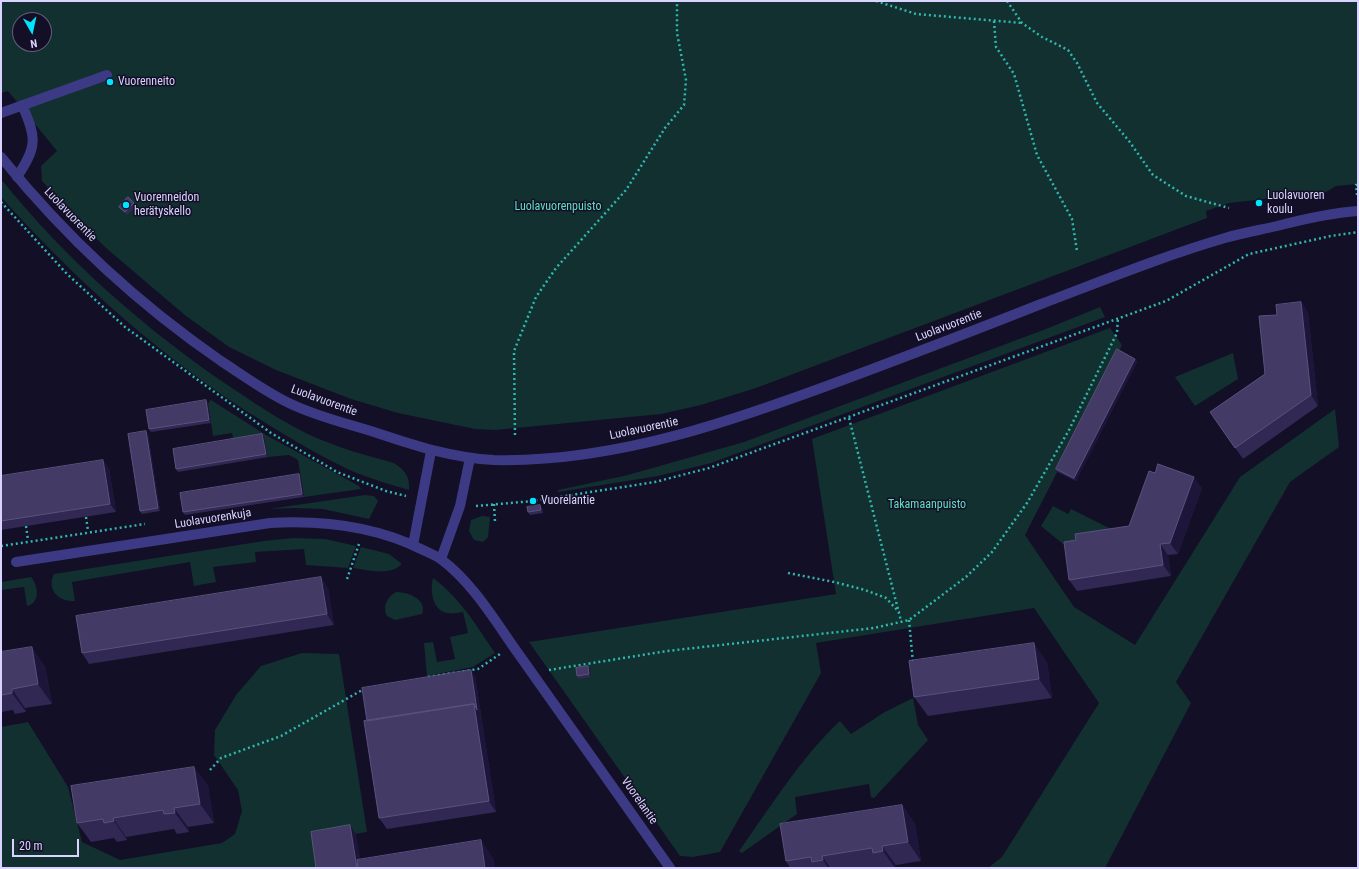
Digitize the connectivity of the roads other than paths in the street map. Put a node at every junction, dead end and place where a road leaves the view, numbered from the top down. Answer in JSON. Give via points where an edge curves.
{"nodes":[{"id":1,"x":107,"y":75,"type":"dead end"},
{"id":2,"x":22,"y":105,"type":"junction"},
{"id":3,"x":1,"y":113,"type":"edge"},
{"id":4,"x":1,"y":157,"type":"edge"},
{"id":5,"x":17,"y":177,"type":"junction"},
{"id":6,"x":1358,"y":211,"type":"edge"},
{"id":7,"x":431,"y":451,"type":"junction"},
{"id":8,"x":470,"y":458,"type":"junction"},
{"id":9,"x":413,"y":545,"type":"junction"},
{"id":10,"x":442,"y":559,"type":"junction"},
{"id":11,"x":16,"y":562,"type":"dead end"},
{"id":12,"x":670,"y":868,"type":"edge"}],
"edges":[{"from":1,"to":2,"type":"street"},
{"from":2,"to":3,"type":"street"},
{"from":2,"to":5,"type":"street","via":[[31,124],[34,144],[30,158]]},
{"from":4,"to":5,"type":"street","name":"Luolavuorentie"},
{"from":5,"to":7,"type":"street","name":"Luolavuorentie","via":[[101,266],[188,337],[252,382],[293,405]]},
{"from":6,"to":8,"type":"street","name":"Luolavuorentie","via":[[1329,213],[1224,238],[776,405],[714,425],[603,451],[555,457],[497,460]]},
{"from":7,"to":8,"type":"street","name":"Luolavuorentie"},
{"from":7,"to":9,"type":"street"},
{"from":8,"to":10,"type":"street","via":[[460,506]]},
{"from":9,"to":10,"type":"street","name":"Vuorelantie"},
{"from":9,"to":11,"type":"street","name":"Luolavuorenkuja","via":[[357,528],[327,523],[270,523]]},
{"from":10,"to":12,"type":"street","name":"Vuorelantie","via":[[464,580],[532,672]]}]}
